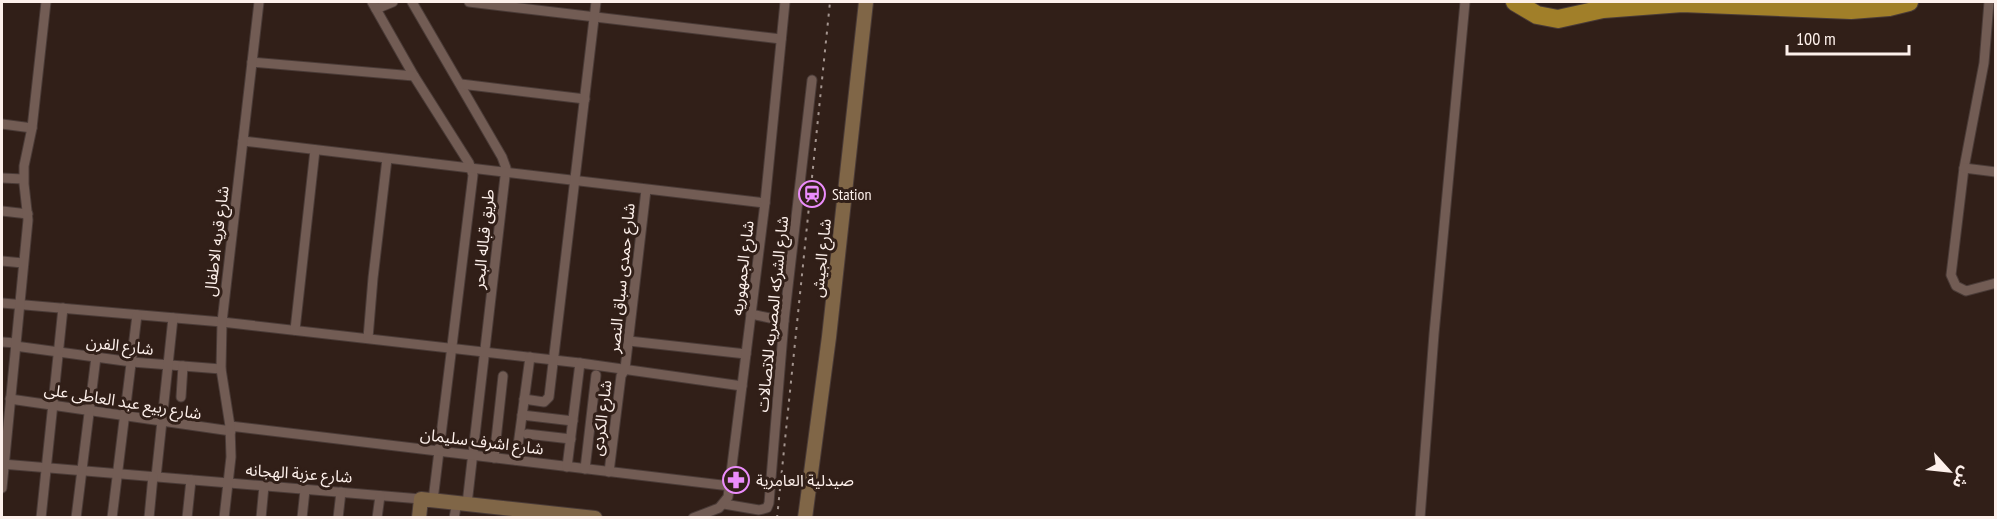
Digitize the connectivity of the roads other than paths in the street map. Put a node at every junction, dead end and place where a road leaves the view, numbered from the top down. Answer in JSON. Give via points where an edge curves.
{"nodes":[{"id":1,"x":46,"y":2,"type":"edge"},
{"id":2,"x":259,"y":2,"type":"edge"},
{"id":3,"x":393,"y":2,"type":"edge"},
{"id":4,"x":412,"y":2,"type":"edge"},
{"id":5,"x":469,"y":2,"type":"edge"},
{"id":6,"x":596,"y":2,"type":"edge"},
{"id":7,"x":785,"y":2,"type":"edge"},
{"id":8,"x":866,"y":2,"type":"edge"},
{"id":9,"x":1465,"y":2,"type":"edge"},
{"id":10,"x":1515,"y":2,"type":"edge"},
{"id":11,"x":1910,"y":2,"type":"edge"},
{"id":12,"x":1989,"y":2,"type":"edge"},
{"id":13,"x":1682,"y":3,"type":"edge"},
{"id":14,"x":374,"y":5,"type":"edge"},
{"id":15,"x":595,"y":15,"type":"junction"},
{"id":16,"x":780,"y":39,"type":"junction"},
{"id":17,"x":1995,"y":60,"type":"edge"},
{"id":18,"x":252,"y":62,"type":"junction"},
{"id":19,"x":1984,"y":63,"type":"junction"},
{"id":20,"x":414,"y":75,"type":"junction"},
{"id":21,"x":812,"y":80,"type":"dead end"},
{"id":22,"x":461,"y":84,"type":"junction"},
{"id":23,"x":585,"y":99,"type":"junction"},
{"id":24,"x":2,"y":124,"type":"edge"},
{"id":25,"x":32,"y":128,"type":"junction"},
{"id":26,"x":243,"y":141,"type":"junction"},
{"id":27,"x":315,"y":150,"type":"junction"},
{"id":28,"x":387,"y":159,"type":"junction"},
{"id":29,"x":1964,"y":168,"type":"junction"},
{"id":30,"x":471,"y":169,"type":"junction"},
{"id":31,"x":1995,"y":172,"type":"edge"},
{"id":32,"x":506,"y":174,"type":"junction"},
{"id":33,"x":2,"y":178,"type":"edge"},
{"id":34,"x":23,"y":179,"type":"junction"},
{"id":35,"x":575,"y":182,"type":"junction"},
{"id":36,"x":646,"y":190,"type":"junction"},
{"id":37,"x":765,"y":203,"type":"junction"},
{"id":38,"x":2,"y":212,"type":"edge"},
{"id":39,"x":28,"y":214,"type":"junction"},
{"id":40,"x":2,"y":261,"type":"edge"},
{"id":41,"x":23,"y":263,"type":"junction"},
{"id":42,"x":1995,"y":283,"type":"edge"},
{"id":43,"x":2,"y":303,"type":"edge"},
{"id":44,"x":19,"y":305,"type":"junction"},
{"id":45,"x":63,"y":308,"type":"junction"},
{"id":46,"x":751,"y":314,"type":"junction"},
{"id":47,"x":137,"y":315,"type":"junction"},
{"id":48,"x":173,"y":318,"type":"junction"},
{"id":49,"x":784,"y":321,"type":"junction"},
{"id":50,"x":222,"y":322,"type":"junction"},
{"id":51,"x":295,"y":330,"type":"junction"},
{"id":52,"x":368,"y":338,"type":"junction"},
{"id":53,"x":628,"y":341,"type":"junction"},
{"id":54,"x":2,"y":342,"type":"edge"},
{"id":55,"x":15,"y":345,"type":"junction"},
{"id":56,"x":451,"y":348,"type":"junction"},
{"id":57,"x":59,"y":352,"type":"junction"},
{"id":58,"x":486,"y":352,"type":"junction"},
{"id":59,"x":746,"y":354,"type":"junction"},
{"id":60,"x":96,"y":357,"type":"junction"},
{"id":61,"x":530,"y":357,"type":"junction"},
{"id":62,"x":555,"y":360,"type":"junction"},
{"id":63,"x":132,"y":362,"type":"junction"},
{"id":64,"x":580,"y":363,"type":"junction"},
{"id":65,"x":168,"y":365,"type":"junction"},
{"id":66,"x":183,"y":366,"type":"junction"},
{"id":67,"x":221,"y":369,"type":"junction"},
{"id":68,"x":626,"y":369,"type":"junction"},
{"id":69,"x":596,"y":375,"type":"dead end"},
{"id":70,"x":503,"y":376,"type":"dead end"},
{"id":71,"x":2,"y":377,"type":"edge"},
{"id":72,"x":12,"y":378,"type":"junction"},
{"id":73,"x":742,"y":386,"type":"junction"},
{"id":74,"x":181,"y":396,"type":"dead end"},
{"id":75,"x":10,"y":399,"type":"junction"},
{"id":76,"x":524,"y":399,"type":"junction"},
{"id":77,"x":53,"y":405,"type":"junction"},
{"id":78,"x":90,"y":411,"type":"junction"},
{"id":79,"x":522,"y":415,"type":"junction"},
{"id":80,"x":126,"y":416,"type":"junction"},
{"id":81,"x":573,"y":421,"type":"junction"},
{"id":82,"x":163,"y":422,"type":"junction"},
{"id":83,"x":5,"y":427,"type":"edge"},
{"id":84,"x":230,"y":428,"type":"junction"},
{"id":85,"x":527,"y":434,"type":"dead end"},
{"id":86,"x":571,"y":439,"type":"junction"},
{"id":87,"x":439,"y":451,"type":"junction"},
{"id":88,"x":473,"y":455,"type":"junction"},
{"id":89,"x":494,"y":458,"type":"junction"},
{"id":90,"x":516,"y":460,"type":"junction"},
{"id":91,"x":3,"y":464,"type":"edge"},
{"id":92,"x":47,"y":467,"type":"junction"},
{"id":93,"x":567,"y":467,"type":"junction"},
{"id":94,"x":585,"y":469,"type":"junction"},
{"id":95,"x":82,"y":470,"type":"junction"},
{"id":96,"x":609,"y":472,"type":"junction"},
{"id":97,"x":118,"y":474,"type":"junction"},
{"id":98,"x":154,"y":477,"type":"junction"},
{"id":99,"x":190,"y":480,"type":"junction"},
{"id":100,"x":228,"y":484,"type":"junction"},
{"id":101,"x":264,"y":486,"type":"junction"},
{"id":102,"x":730,"y":486,"type":"junction"},
{"id":103,"x":2,"y":488,"type":"edge"},
{"id":104,"x":305,"y":490,"type":"junction"},
{"id":105,"x":341,"y":492,"type":"junction"},
{"id":106,"x":380,"y":496,"type":"junction"},
{"id":107,"x":427,"y":500,"type":"junction"},
{"id":108,"x":462,"y":503,"type":"junction"},
{"id":109,"x":724,"y":504,"type":"junction"},
{"id":110,"x":41,"y":518,"type":"edge"},
{"id":111,"x":76,"y":518,"type":"edge"},
{"id":112,"x":112,"y":518,"type":"edge"},
{"id":113,"x":149,"y":518,"type":"edge"},
{"id":114,"x":187,"y":518,"type":"edge"},
{"id":115,"x":224,"y":518,"type":"edge"},
{"id":116,"x":261,"y":518,"type":"edge"},
{"id":117,"x":302,"y":518,"type":"edge"},
{"id":118,"x":338,"y":518,"type":"edge"},
{"id":119,"x":377,"y":518,"type":"edge"},
{"id":120,"x":419,"y":518,"type":"edge"},
{"id":121,"x":454,"y":518,"type":"edge"},
{"id":122,"x":594,"y":518,"type":"edge"},
{"id":123,"x":693,"y":518,"type":"edge"},
{"id":124,"x":805,"y":518,"type":"edge"},
{"id":125,"x":1420,"y":518,"type":"edge"}],
"edges":[{"from":1,"to":25,"type":"street"},
{"from":2,"to":18,"type":"street","name":"شارع قريه الاطفال"},
{"from":3,"to":14,"type":"street"},
{"from":4,"to":22,"type":"street","name":"طريق قباله البحر"},
{"from":5,"to":15,"type":"street"},
{"from":6,"to":15,"type":"street"},
{"from":7,"to":16,"type":"street","name":"شارع الجمهوريه"},
{"from":8,"to":124,"type":"street","name":"شارع الجيش"},
{"from":9,"to":125,"type":"street"},
{"from":10,"to":13,"type":"highway","via":[[1537,15],[1558,18],[1603,9]]},
{"from":11,"to":13,"type":"highway","via":[[1851,10]]},
{"from":12,"to":19,"type":"street"},
{"from":14,"to":20,"type":"street","name":"طريق قباله البحر"},
{"from":15,"to":16,"type":"street"},
{"from":15,"to":23,"type":"street"},
{"from":16,"to":37,"type":"street","name":"شارع الجمهوريه"},
{"from":17,"to":19,"type":"street"},
{"from":18,"to":20,"type":"street"},
{"from":18,"to":26,"type":"street","name":"شارع قريه الاطفال"},
{"from":19,"to":29,"type":"street"},
{"from":20,"to":30,"type":"street","name":"طريق قباله البحر"},
{"from":21,"to":49,"type":"street","name":"شارع الشركه المصريه للاتصالات"},
{"from":22,"to":23,"type":"street"},
{"from":22,"to":32,"type":"street","name":"طريق قباله البحر","via":[[502,157]]},
{"from":23,"to":35,"type":"street"},
{"from":24,"to":25,"type":"street"},
{"from":25,"to":34,"type":"street"},
{"from":26,"to":27,"type":"street"},
{"from":26,"to":50,"type":"street","name":"شارع قريه الاطفال"},
{"from":27,"to":28,"type":"street"},
{"from":27,"to":51,"type":"street"},
{"from":28,"to":30,"type":"street"},
{"from":28,"to":52,"type":"street"},
{"from":29,"to":31,"type":"street"},
{"from":29,"to":42,"type":"street","via":[[1952,281],[1966,291]]},
{"from":30,"to":32,"type":"street"},
{"from":30,"to":56,"type":"street","name":"طريق قباله البحر","via":[[473,180]]},
{"from":32,"to":35,"type":"street"},
{"from":32,"to":58,"type":"street","name":"طريق قباله البحر"},
{"from":33,"to":34,"type":"street"},
{"from":34,"to":39,"type":"street"},
{"from":35,"to":36,"type":"street"},
{"from":35,"to":62,"type":"street"},
{"from":36,"to":37,"type":"street"},
{"from":36,"to":53,"type":"street","name":"شارع حمدى سباق النصر"},
{"from":37,"to":46,"type":"street","name":"شارع الجمهوريه"},
{"from":38,"to":39,"type":"street"},
{"from":39,"to":41,"type":"street"},
{"from":40,"to":41,"type":"street"},
{"from":41,"to":44,"type":"street"},
{"from":43,"to":44,"type":"street"},
{"from":44,"to":45,"type":"street"},
{"from":44,"to":55,"type":"street"},
{"from":45,"to":47,"type":"street"},
{"from":45,"to":57,"type":"street"},
{"from":46,"to":49,"type":"street"},
{"from":46,"to":59,"type":"street","name":"شارع الجمهوريه"},
{"from":47,"to":48,"type":"street"},
{"from":47,"to":63,"type":"street"},
{"from":48,"to":50,"type":"street"},
{"from":48,"to":65,"type":"street"},
{"from":49,"to":109,"type":"street","name":"شارع الشركه المصريه للاتصالات","via":[[769,503],[759,510]]},
{"from":50,"to":51,"type":"street"},
{"from":50,"to":67,"type":"street","name":"شارع قريه الاطفال"},
{"from":51,"to":52,"type":"street"},
{"from":52,"to":56,"type":"street"},
{"from":53,"to":59,"type":"street"},
{"from":53,"to":68,"type":"street","name":"شارع حمدى سباق النصر"},
{"from":54,"to":55,"type":"street","name":"شارع الفرن"},
{"from":55,"to":57,"type":"street","name":"شارع الفرن"},
{"from":55,"to":72,"type":"street"},
{"from":56,"to":58,"type":"street"},
{"from":56,"to":87,"type":"street","name":"طريق قباله البحر"},
{"from":57,"to":60,"type":"street","name":"شارع الفرن"},
{"from":57,"to":77,"type":"street"},
{"from":58,"to":61,"type":"street"},
{"from":58,"to":88,"type":"street","name":"طريق قباله البحر"},
{"from":59,"to":73,"type":"street","name":"شارع الجمهوريه"},
{"from":60,"to":63,"type":"street","name":"شارع الفرن"},
{"from":60,"to":78,"type":"street"},
{"from":61,"to":62,"type":"street"},
{"from":61,"to":76,"type":"street"},
{"from":62,"to":64,"type":"street"},
{"from":62,"to":76,"type":"street","via":[[548,399]]},
{"from":63,"to":65,"type":"street","name":"شارع الفرن"},
{"from":63,"to":80,"type":"street"},
{"from":64,"to":68,"type":"street"},
{"from":64,"to":81,"type":"street"},
{"from":65,"to":66,"type":"street","name":"شارع الفرن"},
{"from":65,"to":82,"type":"street"},
{"from":66,"to":67,"type":"street","name":"شارع الفرن"},
{"from":66,"to":74,"type":"street"},
{"from":67,"to":84,"type":"street","name":"شارع قريه الاطفال"},
{"from":68,"to":73,"type":"street"},
{"from":68,"to":96,"type":"street","name":"شارع الكردى","via":[[621,376]]},
{"from":69,"to":94,"type":"street"},
{"from":70,"to":89,"type":"street"},
{"from":71,"to":72,"type":"street"},
{"from":72,"to":75,"type":"street"},
{"from":73,"to":102,"type":"street","name":"شارع الجمهوريه"},
{"from":75,"to":77,"type":"street","name":"شارع ربيع عبد العاطى على"},
{"from":75,"to":83,"type":"street"},
{"from":76,"to":79,"type":"street"},
{"from":77,"to":78,"type":"street","name":"شارع ربيع عبد العاطى على"},
{"from":77,"to":92,"type":"street"},
{"from":78,"to":80,"type":"street","name":"شارع ربيع عبد العاطى على"},
{"from":78,"to":95,"type":"street"},
{"from":79,"to":81,"type":"street"},
{"from":79,"to":90,"type":"street"},
{"from":80,"to":82,"type":"street","name":"شارع ربيع عبد العاطى على"},
{"from":80,"to":97,"type":"street"},
{"from":81,"to":86,"type":"street"},
{"from":82,"to":84,"type":"street","name":"شارع ربيع عبد العاطى على"},
{"from":82,"to":98,"type":"street"},
{"from":83,"to":91,"type":"street"},
{"from":84,"to":87,"type":"street","name":"شارع اشرف سليمان"},
{"from":84,"to":100,"type":"street","name":"شارع قريه الاطفال"},
{"from":85,"to":86,"type":"street"},
{"from":86,"to":93,"type":"street"},
{"from":87,"to":88,"type":"street","name":"شارع اشرف سليمان"},
{"from":87,"to":107,"type":"street","name":"طريق قباله البحر"},
{"from":88,"to":89,"type":"street","name":"شارع اشرف سليمان"},
{"from":88,"to":108,"type":"street","name":"طريق قباله البحر"},
{"from":89,"to":90,"type":"street","name":"شارع اشرف سليمان"},
{"from":90,"to":93,"type":"street","name":"شارع اشرف سليمان"},
{"from":91,"to":92,"type":"street","name":"شارع عزبة الهجانه"},
{"from":91,"to":103,"type":"street"},
{"from":92,"to":95,"type":"street","name":"شارع عزبة الهجانه"},
{"from":92,"to":110,"type":"street"},
{"from":93,"to":94,"type":"street","name":"شارع اشرف سليمان"},
{"from":94,"to":96,"type":"street","name":"شارع اشرف سليمان"},
{"from":95,"to":97,"type":"street","name":"شارع عزبة الهجانه"},
{"from":95,"to":111,"type":"street"},
{"from":96,"to":102,"type":"street","name":"شارع اشرف سليمان"},
{"from":97,"to":98,"type":"street","name":"شارع عزبة الهجانه"},
{"from":97,"to":112,"type":"street"},
{"from":98,"to":99,"type":"street","name":"شارع عزبة الهجانه"},
{"from":98,"to":113,"type":"street"},
{"from":99,"to":100,"type":"street","name":"شارع عزبة الهجانه"},
{"from":99,"to":114,"type":"street"},
{"from":100,"to":101,"type":"street","name":"شارع عزبة الهجانه"},
{"from":100,"to":115,"type":"street","name":"شارع قريه الاطفال"},
{"from":101,"to":104,"type":"street","name":"شارع عزبة الهجانه"},
{"from":101,"to":116,"type":"street"},
{"from":102,"to":109,"type":"street","name":"شارع الجمهوريه"},
{"from":104,"to":105,"type":"street","name":"شارع عزبة الهجانه"},
{"from":104,"to":117,"type":"street"},
{"from":105,"to":106,"type":"street","name":"شارع عزبة الهجانه"},
{"from":105,"to":118,"type":"street"},
{"from":106,"to":107,"type":"street","name":"شارع عزبة الهجانه"},
{"from":106,"to":119,"type":"street"},
{"from":107,"to":108,"type":"street","name":"شارع عزبة الهجانه"},
{"from":107,"to":120,"type":"street"},
{"from":108,"to":121,"type":"street","name":"طريق قباله البحر"},
{"from":108,"to":122,"type":"street","name":"شارع عزبة الهجانه"},
{"from":109,"to":123,"type":"street"}]}
